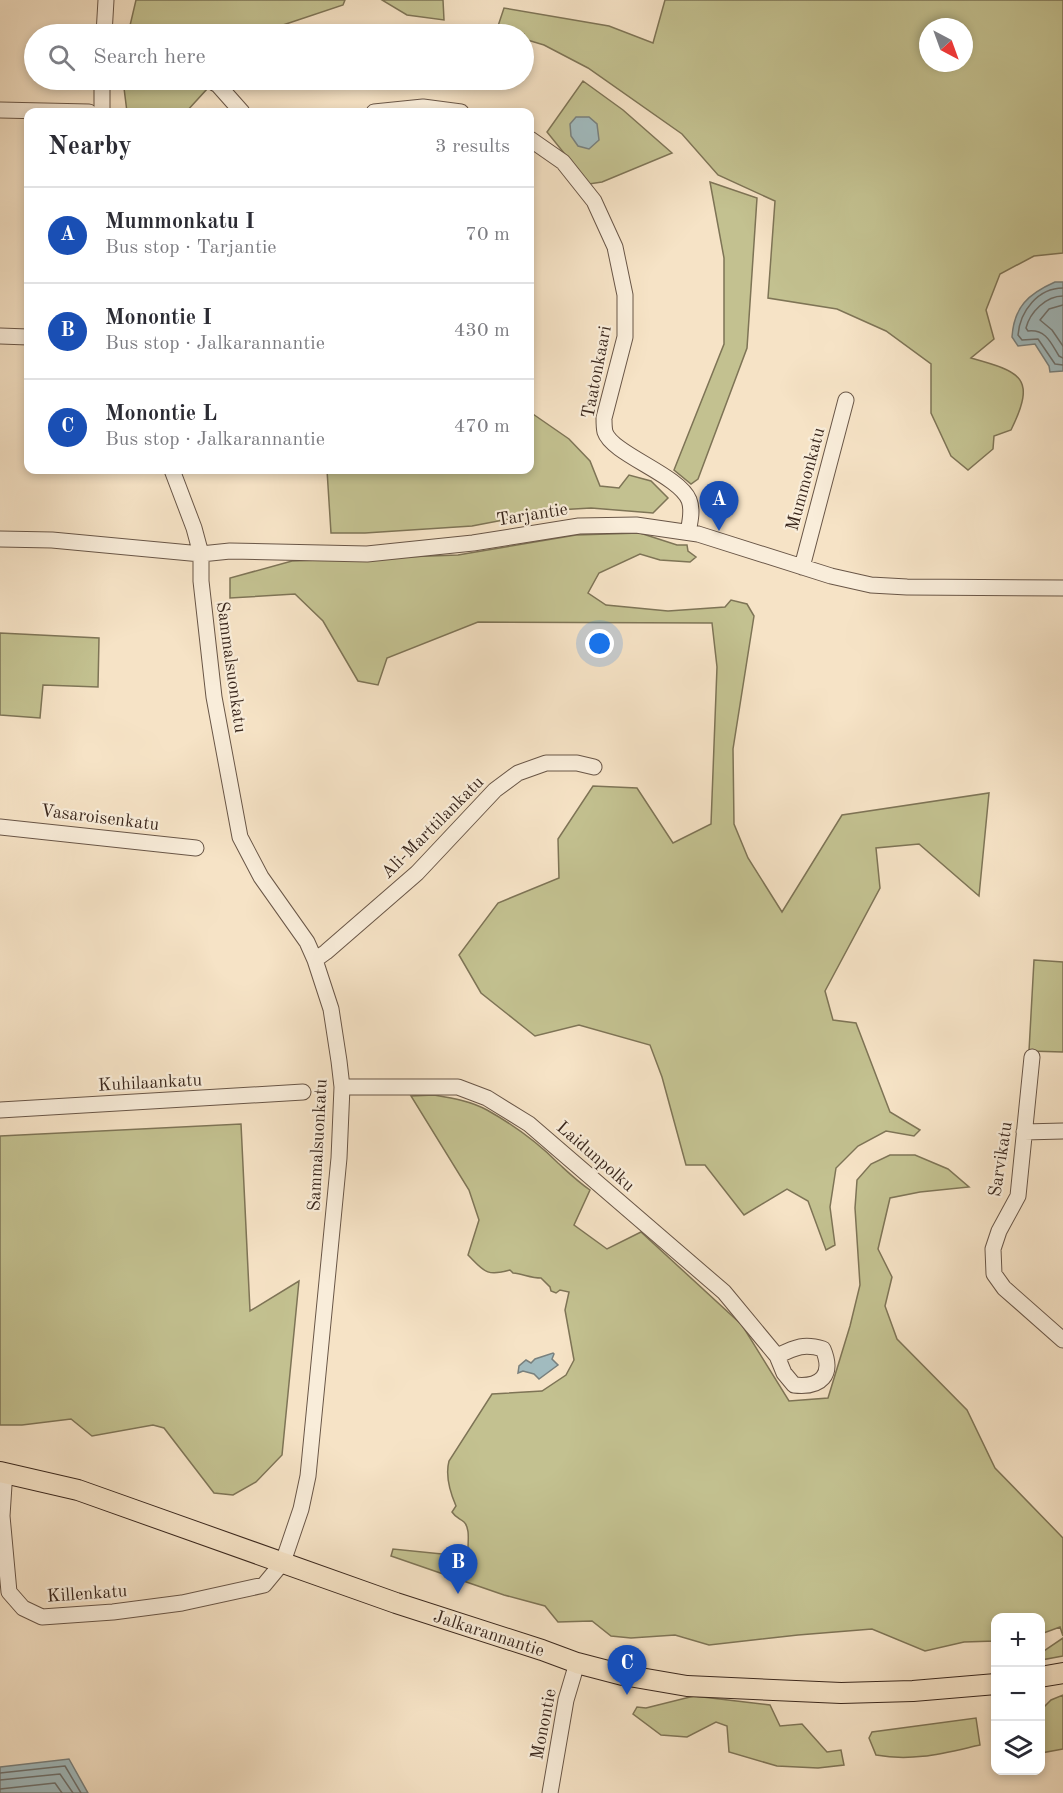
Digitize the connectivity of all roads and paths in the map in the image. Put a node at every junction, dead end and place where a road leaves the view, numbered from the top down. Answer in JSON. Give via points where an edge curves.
{"nodes":[{"id":1,"x":106,"y":0,"type":"edge"},
{"id":2,"x":105,"y":24,"type":"edge"},
{"id":3,"x":102,"y":90,"type":"edge"},
{"id":4,"x":222,"y":90,"type":"edge"},
{"id":5,"x":102,"y":108,"type":"edge"},
{"id":6,"x":238,"y":108,"type":"edge"},
{"id":7,"x":413,"y":108,"type":"edge"},
{"id":8,"x":431,"y":108,"type":"edge"},
{"id":9,"x":0,"y":110,"type":"edge"},
{"id":10,"x":24,"y":111,"type":"edge"},
{"id":11,"x":534,"y":142,"type":"edge"},
{"id":12,"x":0,"y":336,"type":"edge"},
{"id":13,"x":24,"y":337,"type":"edge"},
{"id":14,"x":846,"y":400,"type":"dead end"},
{"id":15,"x":174,"y":474,"type":"edge"},
{"id":16,"x":688,"y":532,"type":"junction"},
{"id":17,"x":0,"y":539,"type":"edge"},
{"id":18,"x":201,"y":554,"type":"junction"},
{"id":19,"x":802,"y":567,"type":"junction"},
{"id":20,"x":1063,"y":588,"type":"edge"},
{"id":21,"x":594,"y":767,"type":"dead end"},
{"id":22,"x":0,"y":827,"type":"edge"},
{"id":23,"x":196,"y":848,"type":"dead end"},
{"id":24,"x":315,"y":960,"type":"junction"},
{"id":25,"x":1032,"y":1056,"type":"dead end"},
{"id":26,"x":342,"y":1087,"type":"junction"},
{"id":27,"x":303,"y":1092,"type":"dead end"},
{"id":28,"x":0,"y":1110,"type":"edge"},
{"id":29,"x":1063,"y":1131,"type":"edge"},
{"id":30,"x":1024,"y":1132,"type":"junction"},
{"id":31,"x":1063,"y":1340,"type":"edge"},
{"id":32,"x":777,"y":1356,"type":"dead end"},
{"id":33,"x":3,"y":1473,"type":"edge"},
{"id":34,"x":283,"y":1562,"type":"junction"},
{"id":35,"x":577,"y":1663,"type":"junction"},
{"id":36,"x":1063,"y":1673,"type":"edge"},
{"id":37,"x":1045,"y":1676,"type":"edge"},
{"id":38,"x":991,"y":1684,"type":"edge"},
{"id":39,"x":550,"y":1793,"type":"edge"}],
"edges":[{"from":1,"to":2,"type":"street"},
{"from":3,"to":5,"type":"street"},
{"from":4,"to":6,"type":"street"},
{"from":7,"to":8,"type":"street"},
{"from":9,"to":10,"type":"street"},
{"from":11,"to":16,"type":"street","name":"Taatonkaari","via":[[563,162],[594,201],[615,247],[625,295],[625,338],[604,418],[605,432],[687,496],[691,506]]},
{"from":12,"to":13,"type":"street"},
{"from":14,"to":19,"type":"street","name":"Mummonkatu"},
{"from":15,"to":18,"type":"street","name":"Sammalsuonkatu"},
{"from":16,"to":18,"type":"street","name":"Tarjantie","via":[[636,525],[579,526],[367,554]]},
{"from":16,"to":19,"type":"street","name":"Tarjantie"},
{"from":17,"to":18,"type":"street","name":"Tarjantie"},
{"from":18,"to":24,"type":"street","name":"Sammalsuonkatu","via":[[214,697],[240,837]]},
{"from":19,"to":20,"type":"street","name":"Tarjantie","via":[[871,585],[906,588]]},
{"from":21,"to":24,"type":"street","name":"Ali-Marttilankatu","via":[[546,763],[518,774],[495,790],[417,873]]},
{"from":22,"to":23,"type":"street","name":"Vasaroisenkatu"},
{"from":24,"to":26,"type":"street","name":"Sammalsuonkatu","via":[[331,1009]]},
{"from":25,"to":30,"type":"street","name":"Sarvikatu"},
{"from":26,"to":32,"type":"street","name":"Laidunpolku","via":[[458,1087],[512,1113],[724,1292]]},
{"from":26,"to":34,"type":"street","name":"Sammalsuonkatu","via":[[339,1158],[308,1476]]},
{"from":27,"to":28,"type":"street","name":"Kuhilaankatu"},
{"from":29,"to":30,"type":"street"},
{"from":30,"to":31,"type":"street","name":"Sarvikatu","via":[[1018,1196],[993,1249],[994,1274],[1004,1288]]},
{"from":33,"to":34,"type":"main road","name":"Jalkarannantie","via":[[78,1490]]},
{"from":33,"to":34,"type":"street","name":"Killenkatu","via":[[2,1516],[9,1592],[23,1608],[42,1617],[182,1603],[264,1585]]},
{"from":34,"to":35,"type":"main road","name":"Jalkarannantie"},
{"from":35,"to":38,"type":"main road","name":"Jalkarannantie","via":[[699,1687],[841,1693]]},
{"from":35,"to":39,"type":"street","name":"Monontie","via":[[566,1700]]},
{"from":36,"to":37,"type":"main road"}]}
